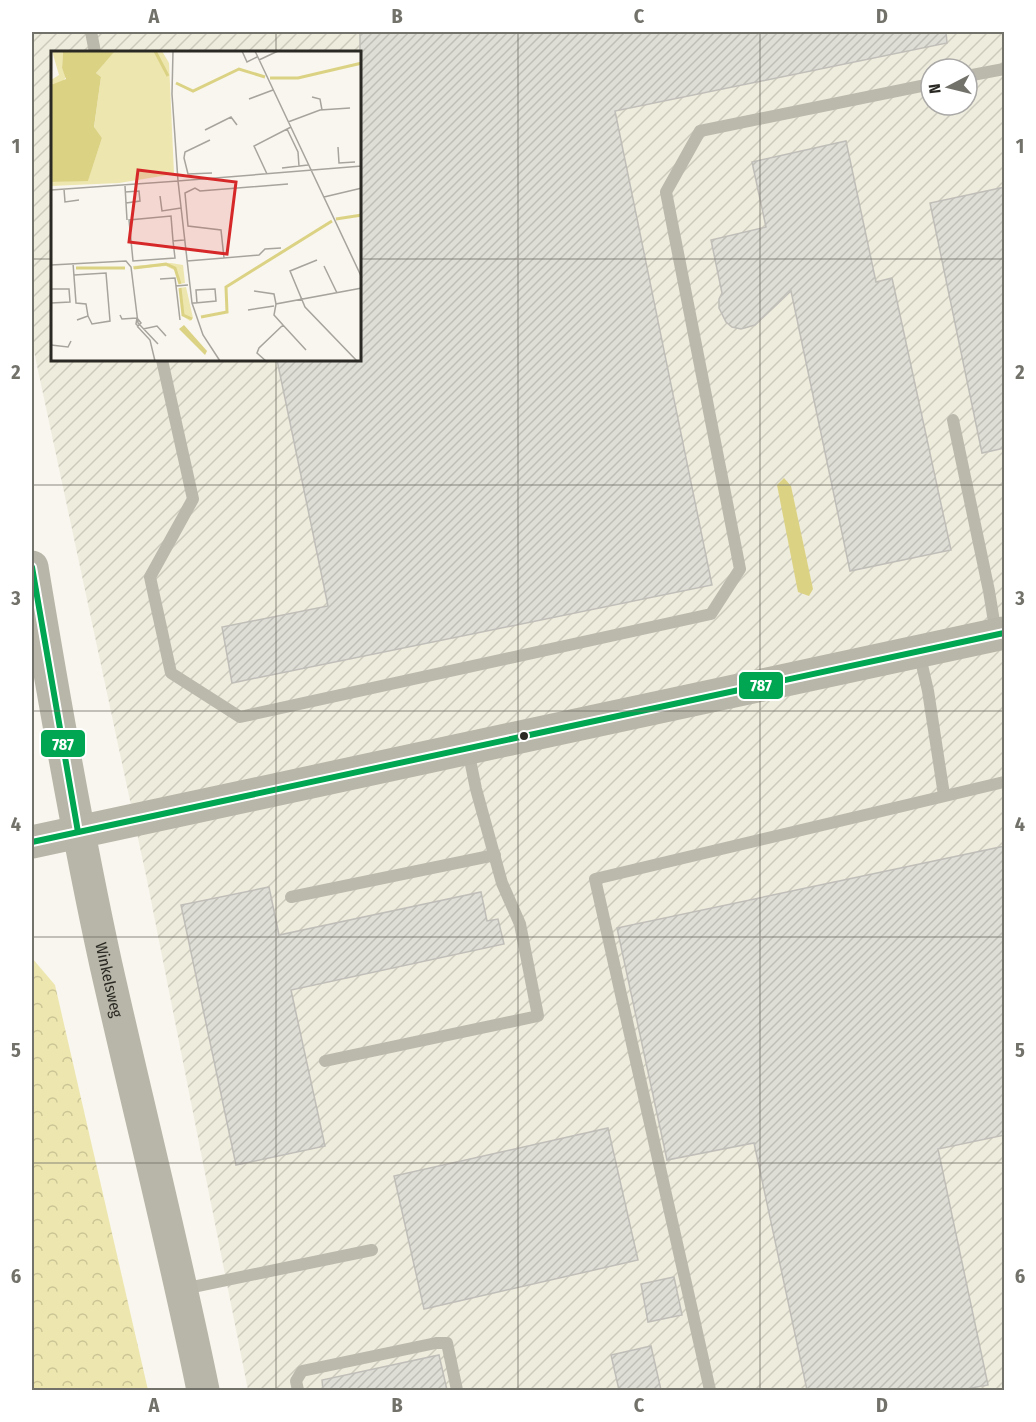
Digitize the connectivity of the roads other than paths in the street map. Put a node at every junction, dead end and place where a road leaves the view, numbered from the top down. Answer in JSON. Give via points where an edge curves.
{"nodes":[{"id":1,"x":91,"y":32,"type":"edge"},
{"id":2,"x":95,"y":51,"type":"edge"},
{"id":3,"x":1005,"y":69,"type":"edge"},
{"id":4,"x":979,"y":74,"type":"edge"},
{"id":5,"x":919,"y":86,"type":"edge"},
{"id":6,"x":162,"y":362,"type":"edge"},
{"id":7,"x":953,"y":420,"type":"dead end"},
{"id":8,"x":32,"y":567,"type":"edge"},
{"id":9,"x":1000,"y":634,"type":"edge"},
{"id":10,"x":919,"y":651,"type":"junction"},
{"id":11,"x":468,"y":749,"type":"junction"},
{"id":12,"x":1005,"y":782,"type":"edge"},
{"id":13,"x":944,"y":795,"type":"junction"},
{"id":14,"x":78,"y":832,"type":"junction"},
{"id":15,"x":32,"y":843,"type":"edge"},
{"id":16,"x":495,"y":855,"type":"junction"},
{"id":17,"x":291,"y":897,"type":"dead end"},
{"id":18,"x":325,"y":1061,"type":"dead end"},
{"id":19,"x":372,"y":1250,"type":"dead end"},
{"id":20,"x":182,"y":1290,"type":"junction"},
{"id":21,"x":203,"y":1390,"type":"edge"},
{"id":22,"x":298,"y":1390,"type":"edge"},
{"id":23,"x":457,"y":1390,"type":"edge"},
{"id":24,"x":710,"y":1390,"type":"edge"}],
"edges":[{"from":1,"to":2,"type":"lane"},
{"from":3,"to":4,"type":"lane"},
{"from":5,"to":6,"type":"lane","via":[[700,131],[666,192],[740,569],[711,614],[240,717],[171,673],[150,577],[193,499]]},
{"from":7,"to":9,"type":"lane"},
{"from":8,"to":14,"type":"main road","name":"Winkelsweg"},
{"from":9,"to":10,"type":"main road"},
{"from":10,"to":11,"type":"main road"},
{"from":10,"to":13,"type":"lane"},
{"from":11,"to":14,"type":"main road"},
{"from":11,"to":16,"type":"lane"},
{"from":12,"to":13,"type":"lane"},
{"from":13,"to":24,"type":"lane","via":[[595,879]]},
{"from":14,"to":15,"type":"main road"},
{"from":14,"to":20,"type":"main road","name":"Winkelsweg"},
{"from":16,"to":17,"type":"lane"},
{"from":16,"to":18,"type":"lane","via":[[520,924],[538,1016]]},
{"from":19,"to":20,"type":"lane"},
{"from":20,"to":21,"type":"main road","name":"Winkelsweg"},
{"from":22,"to":23,"type":"lane","via":[[296,1381],[302,1371],[447,1343]]}]}
